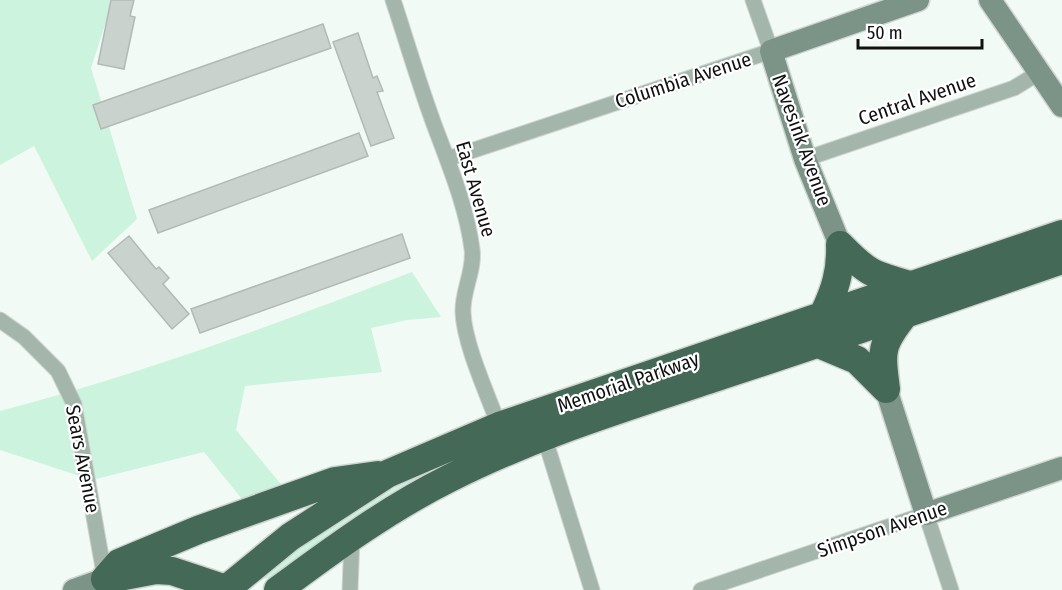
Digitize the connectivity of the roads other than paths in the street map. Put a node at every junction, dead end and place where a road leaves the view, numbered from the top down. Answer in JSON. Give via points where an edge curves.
{"nodes":[{"id":1,"x":393,"y":0,"type":"edge"},
{"id":2,"x":753,"y":0,"type":"edge"},
{"id":3,"x":918,"y":0,"type":"edge"},
{"id":4,"x":990,"y":0,"type":"edge"},
{"id":5,"x":771,"y":51,"type":"junction"},
{"id":6,"x":1040,"y":72,"type":"junction"},
{"id":7,"x":1062,"y":106,"type":"edge"},
{"id":8,"x":447,"y":159,"type":"junction"},
{"id":9,"x":805,"y":159,"type":"junction"},
{"id":10,"x":1062,"y":234,"type":"edge"},
{"id":11,"x":840,"y":245,"type":"junction"},
{"id":12,"x":1062,"y":260,"type":"edge"},
{"id":13,"x":910,"y":285,"type":"junction"},
{"id":14,"x":905,"y":314,"type":"junction"},
{"id":15,"x":823,"y":315,"type":"junction"},
{"id":16,"x":0,"y":320,"type":"edge"},
{"id":17,"x":819,"y":344,"type":"junction"},
{"id":18,"x":886,"y":389,"type":"junction"},
{"id":19,"x":499,"y":426,"type":"junction"},
{"id":20,"x":544,"y":436,"type":"junction"},
{"id":21,"x":1062,"y":468,"type":"edge"},
{"id":22,"x":387,"y":474,"type":"junction"},
{"id":23,"x":926,"y":514,"type":"junction"},
{"id":24,"x":352,"y":537,"type":"junction"},
{"id":25,"x":107,"y":584,"type":"edge"},
{"id":26,"x":74,"y":590,"type":"edge"},
{"id":27,"x":227,"y":590,"type":"edge"},
{"id":28,"x":278,"y":590,"type":"edge"},
{"id":29,"x":350,"y":590,"type":"edge"},
{"id":30,"x":592,"y":590,"type":"edge"},
{"id":31,"x":701,"y":590,"type":"edge"},
{"id":32,"x":951,"y":590,"type":"edge"}],
"edges":[{"from":1,"to":8,"type":"street","name":"East Avenue"},
{"from":2,"to":5,"type":"street","name":"Navesink Avenue"},
{"from":3,"to":5,"type":"street","name":"Columbia Avenue"},
{"from":4,"to":6,"type":"street"},
{"from":5,"to":8,"type":"street","name":"Columbia Avenue"},
{"from":5,"to":9,"type":"street","name":"Navesink Avenue"},
{"from":6,"to":7,"type":"street"},
{"from":6,"to":9,"type":"street","name":"Central Avenue","via":[[1014,87]]},
{"from":8,"to":19,"type":"street","name":"East Avenue","via":[[473,250],[465,291],[465,324]]},
{"from":9,"to":11,"type":"street","name":"Navesink Avenue"},
{"from":10,"to":13,"type":"highway","name":"Memorial Parkway"},
{"from":11,"to":13,"type":"highway","via":[[872,274]]},
{"from":11,"to":15,"type":"highway","via":[[839,278]]},
{"from":12,"to":14,"type":"highway","name":"Memorial Parkway"},
{"from":13,"to":15,"type":"highway","name":"Memorial Parkway"},
{"from":14,"to":17,"type":"highway","name":"Memorial Parkway"},
{"from":14,"to":18,"type":"highway","via":[[883,347]]},
{"from":15,"to":19,"type":"highway","name":"Memorial Parkway"},
{"from":16,"to":25,"type":"street","name":"Sears Avenue","via":[[24,337],[58,371],[74,404]]},
{"from":17,"to":18,"type":"highway","via":[[857,360]]},
{"from":17,"to":20,"type":"highway","name":"Memorial Parkway"},
{"from":18,"to":23,"type":"street"},
{"from":19,"to":22,"type":"highway","name":"Memorial Parkway"},
{"from":20,"to":24,"type":"highway","name":"Memorial Parkway","via":[[447,480]]},
{"from":20,"to":30,"type":"street"},
{"from":21,"to":23,"type":"street","name":"Simpson Avenue"},
{"from":22,"to":25,"type":"highway","via":[[335,481],[198,530],[119,563]]},
{"from":22,"to":27,"type":"highway","name":"Memorial Parkway","via":[[290,537]]},
{"from":23,"to":31,"type":"street","name":"Simpson Avenue"},
{"from":23,"to":32,"type":"street"},
{"from":24,"to":28,"type":"highway","name":"Memorial Parkway"},
{"from":24,"to":29,"type":"street"},
{"from":25,"to":26,"type":"street"},
{"from":25,"to":27,"type":"highway","via":[[156,570],[172,571]]}]}
